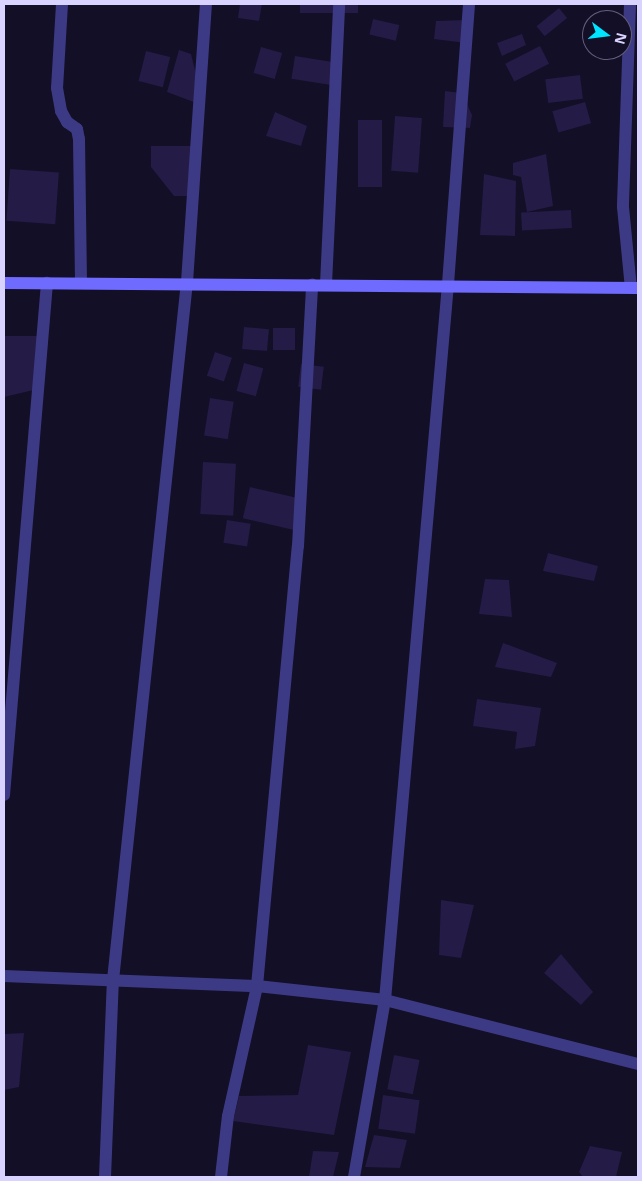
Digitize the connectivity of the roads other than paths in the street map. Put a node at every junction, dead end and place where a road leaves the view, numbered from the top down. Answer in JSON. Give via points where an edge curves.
{"nodes":[{"id":1,"x":62,"y":4,"type":"edge"},
{"id":2,"x":206,"y":4,"type":"edge"},
{"id":3,"x":339,"y":4,"type":"edge"},
{"id":4,"x":469,"y":4,"type":"edge"},
{"id":5,"x":630,"y":4,"type":"edge"},
{"id":6,"x":187,"y":282,"type":"junction"},
{"id":7,"x":4,"y":283,"type":"edge"},
{"id":8,"x":47,"y":283,"type":"junction"},
{"id":9,"x":81,"y":283,"type":"junction"},
{"id":10,"x":312,"y":284,"type":"junction"},
{"id":11,"x":326,"y":284,"type":"junction"},
{"id":12,"x":448,"y":284,"type":"junction"},
{"id":13,"x":635,"y":288,"type":"edge"},
{"id":14,"x":4,"y":795,"type":"edge"},
{"id":15,"x":4,"y":976,"type":"edge"},
{"id":16,"x":113,"y":980,"type":"junction"},
{"id":17,"x":257,"y":986,"type":"junction"},
{"id":18,"x":385,"y":1000,"type":"junction"},
{"id":19,"x":638,"y":1064,"type":"edge"},
{"id":20,"x":105,"y":1177,"type":"edge"},
{"id":21,"x":221,"y":1177,"type":"edge"},
{"id":22,"x":354,"y":1177,"type":"edge"}],
"edges":[{"from":1,"to":9,"type":"street","via":[[57,88],[60,111],[77,129],[80,139]]},
{"from":2,"to":6,"type":"street"},
{"from":3,"to":11,"type":"street"},
{"from":4,"to":12,"type":"street"},
{"from":5,"to":13,"type":"street","via":[[623,207]]},
{"from":6,"to":9,"type":"main road"},
{"from":6,"to":10,"type":"main road"},
{"from":6,"to":16,"type":"street"},
{"from":7,"to":8,"type":"main road"},
{"from":8,"to":9,"type":"main road"},
{"from":8,"to":14,"type":"street"},
{"from":10,"to":11,"type":"main road"},
{"from":10,"to":17,"type":"street","via":[[298,546]]},
{"from":11,"to":12,"type":"main road"},
{"from":12,"to":13,"type":"main road"},
{"from":12,"to":18,"type":"street"},
{"from":15,"to":16,"type":"street"},
{"from":16,"to":17,"type":"street"},
{"from":16,"to":20,"type":"street"},
{"from":17,"to":18,"type":"street"},
{"from":17,"to":21,"type":"street","via":[[228,1116]]},
{"from":18,"to":19,"type":"street"},
{"from":18,"to":22,"type":"street"}]}
